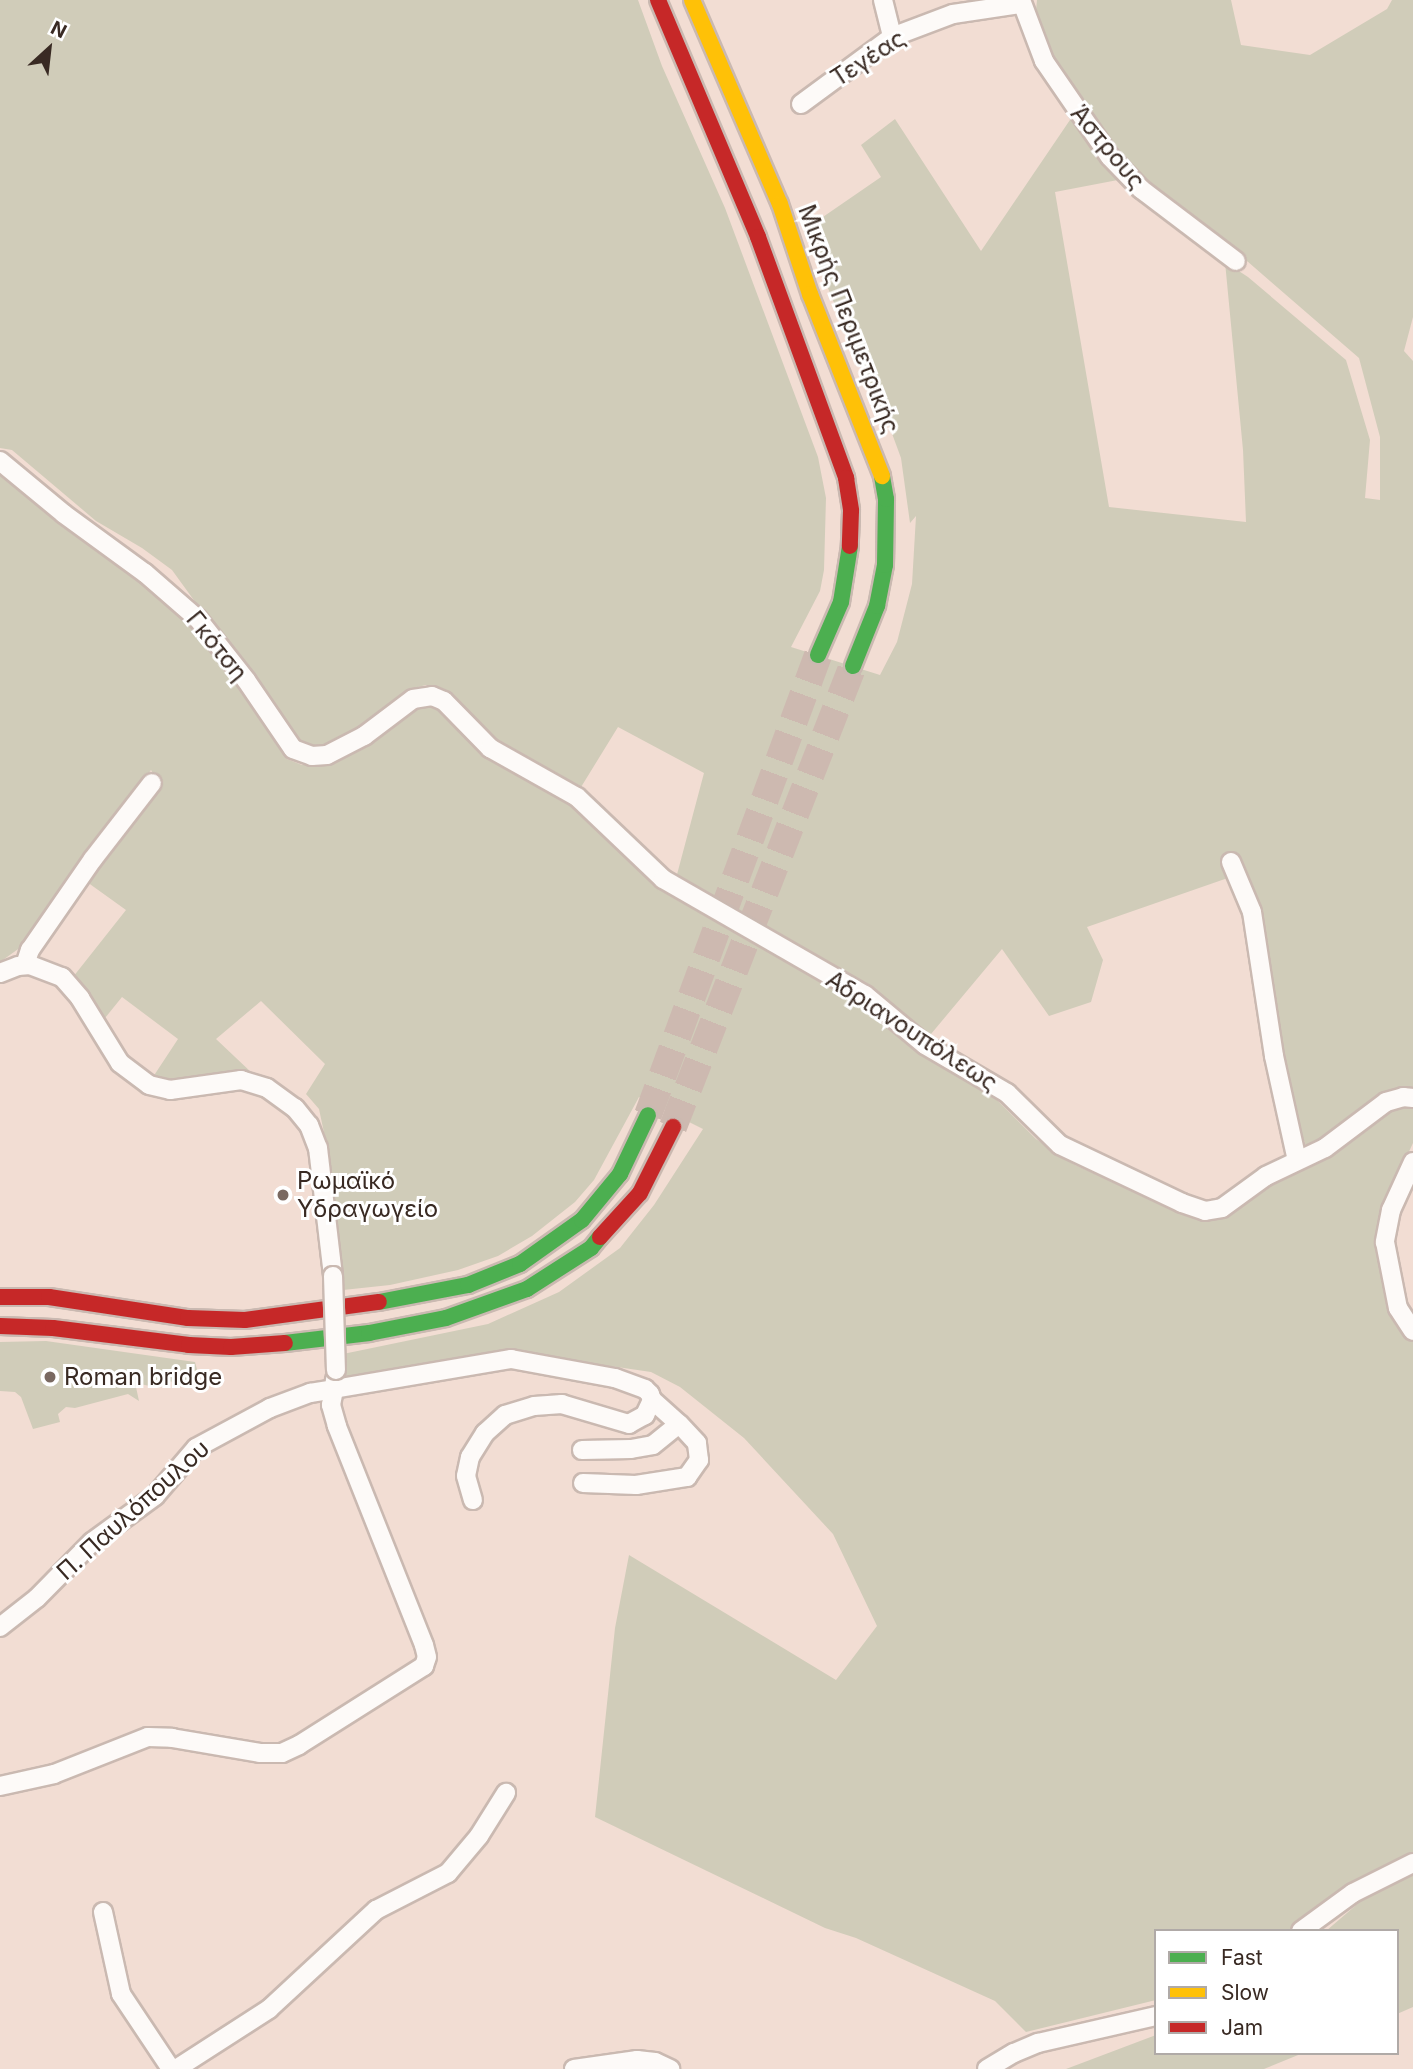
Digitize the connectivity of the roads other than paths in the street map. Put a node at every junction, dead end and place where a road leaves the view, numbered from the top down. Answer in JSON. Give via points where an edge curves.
{"nodes":[{"id":1,"x":658,"y":0,"type":"edge"},
{"id":2,"x":692,"y":0,"type":"edge"},
{"id":3,"x":883,"y":0,"type":"edge"},
{"id":4,"x":1021,"y":2,"type":"edge"},
{"id":5,"x":892,"y":37,"type":"junction"},
{"id":6,"x":801,"y":104,"type":"dead end"},
{"id":7,"x":1236,"y":261,"type":"dead end"},
{"id":8,"x":0,"y":461,"type":"edge"},
{"id":9,"x":818,"y":655,"type":"tunnel mouth"},
{"id":10,"x":853,"y":666,"type":"tunnel mouth"},
{"id":11,"x":432,"y":696,"type":"joint"},
{"id":12,"x":152,"y":783,"type":"dead end"},
{"id":13,"x":1231,"y":862,"type":"dead end"},
{"id":14,"x":25,"y":965,"type":"junction"},
{"id":15,"x":0,"y":973,"type":"edge"},
{"id":16,"x":1413,"y":1098,"type":"edge"},
{"id":17,"x":648,"y":1115,"type":"tunnel mouth"},
{"id":18,"x":673,"y":1126,"type":"tunnel mouth"},
{"id":19,"x":1297,"y":1161,"type":"junction"},
{"id":20,"x":1413,"y":1162,"type":"edge"},
{"id":21,"x":0,"y":1297,"type":"edge"},
{"id":22,"x":1411,"y":1325,"type":"edge"},
{"id":23,"x":0,"y":1326,"type":"edge"},
{"id":24,"x":334,"y":1389,"type":"junction"},
{"id":25,"x":652,"y":1400,"type":"junction"},
{"id":26,"x":679,"y":1424,"type":"junction"},
{"id":27,"x":582,"y":1450,"type":"dead end"},
{"id":28,"x":583,"y":1483,"type":"dead end"},
{"id":29,"x":473,"y":1500,"type":"dead end"},
{"id":30,"x":0,"y":1628,"type":"edge"},
{"id":31,"x":0,"y":1786,"type":"edge"},
{"id":32,"x":506,"y":1793,"type":"dead end"},
{"id":33,"x":1413,"y":1863,"type":"edge"},
{"id":34,"x":103,"y":1912,"type":"dead end"},
{"id":35,"x":1304,"y":1929,"type":"edge"},
{"id":36,"x":1154,"y":2016,"type":"edge"},
{"id":37,"x":174,"y":2069,"type":"edge"},
{"id":38,"x":574,"y":2069,"type":"edge"},
{"id":39,"x":670,"y":2069,"type":"edge"},
{"id":40,"x":987,"y":2069,"type":"edge"}],
"edges":[{"from":1,"to":9,"type":"main road","via":[[758,237],[846,478],[852,529],[850,562],[841,602]]},
{"from":2,"to":10,"type":"main road","name":"Μικρής Περιμετρικής","via":[[780,204],[810,294],[880,467],[886,499],[885,565],[877,606]]},
{"from":3,"to":5,"type":"street"},
{"from":4,"to":5,"type":"street","name":"Τεγέας","via":[[965,11]]},
{"from":4,"to":7,"type":"street","name":"Άστρους","via":[[1055,80],[1115,163],[1184,224]]},
{"from":5,"to":6,"type":"street","name":"Τεγέας"},
{"from":8,"to":11,"type":"street","name":"Γκότση","via":[[198,619],[298,752],[319,757],[336,751],[364,736],[407,702]]},
{"from":11,"to":19,"type":"street","name":"Αδριανουπόλεως","via":[[444,701],[490,748],[577,796],[663,879],[865,996],[925,1045],[999,1086],[1046,1135],[1078,1155],[1211,1212]]},
{"from":12,"to":14,"type":"street","via":[[93,859],[30,950]]},
{"from":13,"to":19,"type":"street","via":[[1252,912],[1274,1056]]},
{"from":14,"to":15,"type":"street"},
{"from":14,"to":24,"type":"street","bridge":true,"via":[[66,981],[120,1063],[139,1080],[170,1090],[230,1079],[249,1082],[276,1093],[306,1119],[322,1166],[333,1276]]},
{"from":16,"to":19,"type":"street","name":"Αδριανουπόλεως","via":[[1386,1102],[1325,1148]]},
{"from":17,"to":21,"type":"main road","via":[[620,1174],[582,1220],[520,1264],[468,1284],[348,1308],[245,1320],[188,1318],[49,1297]]},
{"from":18,"to":23,"type":"main road","via":[[640,1193],[591,1248],[527,1289],[446,1318],[369,1333],[231,1347]]},
{"from":20,"to":22,"type":"street","via":[[1391,1210],[1385,1242],[1395,1297]]},
{"from":24,"to":25,"type":"street","name":"Π. Παυλόπουλου","via":[[511,1359],[623,1380],[645,1389]]},
{"from":24,"to":30,"type":"street","name":"Π. Παυλόπουλου","via":[[280,1404],[196,1448],[155,1496],[92,1542]]},
{"from":24,"to":31,"type":"street","via":[[331,1405],[337,1426],[424,1645],[424,1666],[282,1753],[148,1737],[54,1774]]},
{"from":25,"to":26,"type":"street","name":"Π. Παυλόπουλου"},
{"from":25,"to":29,"type":"street","via":[[645,1415],[629,1424],[562,1405],[534,1406],[505,1415],[485,1433],[470,1457],[466,1476]]},
{"from":26,"to":27,"type":"street","via":[[653,1445]]},
{"from":26,"to":28,"type":"street","name":"Π. Παυλόπουλου","via":[[697,1443],[699,1460],[687,1477],[636,1485]]},
{"from":32,"to":37,"type":"street","via":[[448,1873],[376,1910],[269,2009]]},
{"from":33,"to":35,"type":"street","via":[[1353,1893]]},
{"from":34,"to":37,"type":"street","via":[[121,1994]]},
{"from":36,"to":40,"type":"street","via":[[1038,2043]]},
{"from":38,"to":39,"type":"street","via":[[637,2060]]}]}
